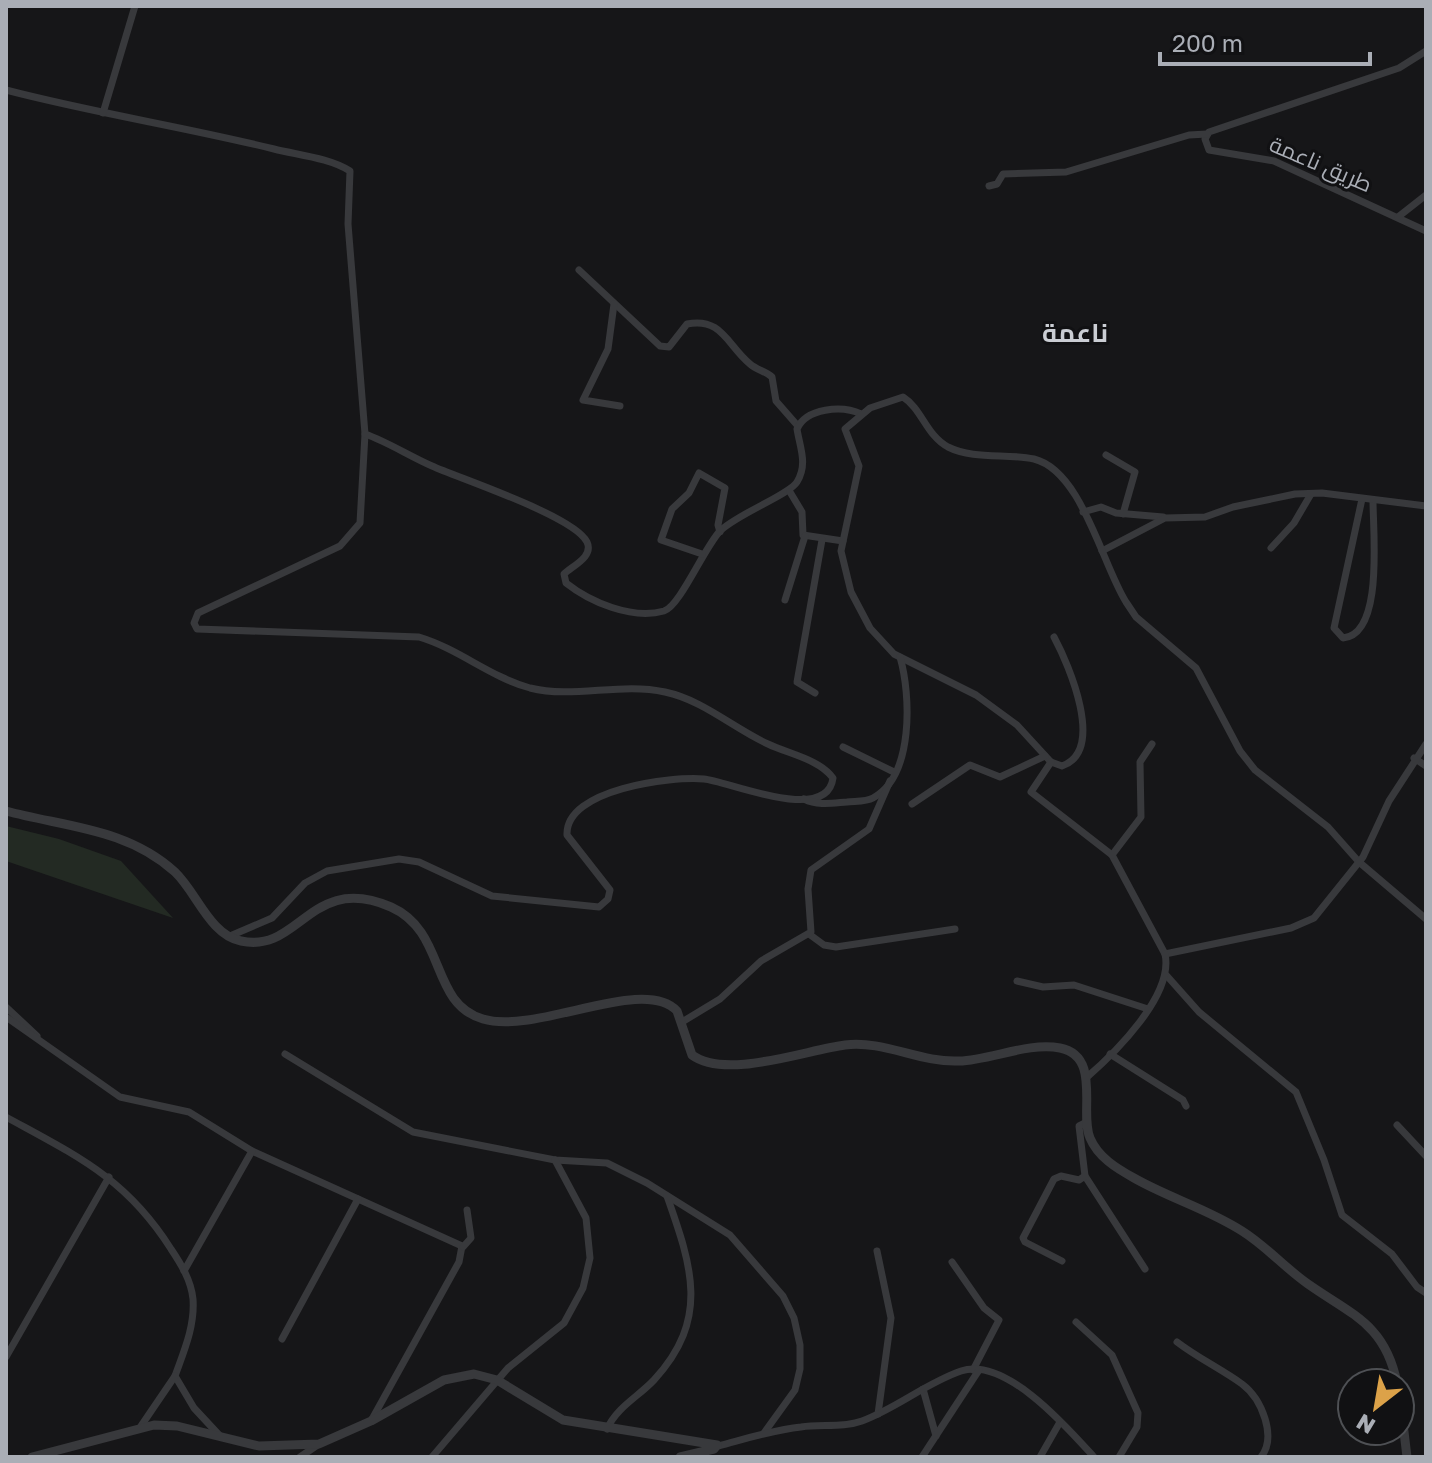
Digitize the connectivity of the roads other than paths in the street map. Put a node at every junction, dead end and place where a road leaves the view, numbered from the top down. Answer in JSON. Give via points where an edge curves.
{"nodes":[{"id":1,"x":135,"y":6,"type":"edge"},
{"id":2,"x":1426,"y":51,"type":"edge"},
{"id":3,"x":6,"y":90,"type":"edge"},
{"id":4,"x":103,"y":113,"type":"junction"},
{"id":5,"x":1207,"y":134,"type":"junction"},
{"id":6,"x":989,"y":186,"type":"dead end"},
{"id":7,"x":1426,"y":195,"type":"edge"},
{"id":8,"x":1398,"y":217,"type":"junction"},
{"id":9,"x":1426,"y":231,"type":"edge"},
{"id":10,"x":579,"y":270,"type":"dead end"},
{"id":11,"x":614,"y":304,"type":"junction"},
{"id":12,"x":620,"y":406,"type":"dead end"},
{"id":13,"x":861,"y":414,"type":"junction"},
{"id":14,"x":797,"y":425,"type":"junction"},
{"id":15,"x":365,"y":434,"type":"junction"},
{"id":16,"x":1106,"y":455,"type":"dead end"},
{"id":17,"x":790,"y":492,"type":"junction"},
{"id":18,"x":1311,"y":494,"type":"junction"},
{"id":19,"x":1362,"y":499,"type":"junction"},
{"id":20,"x":1373,"y":501,"type":"junction"},
{"id":21,"x":1426,"y":506,"type":"edge"},
{"id":22,"x":1083,"y":512,"type":"junction"},
{"id":23,"x":1123,"y":514,"type":"junction"},
{"id":24,"x":1165,"y":518,"type":"junction"},
{"id":25,"x":720,"y":532,"type":"junction"},
{"id":26,"x":805,"y":536,"type":"junction"},
{"id":27,"x":822,"y":540,"type":"junction"},
{"id":28,"x":843,"y":541,"type":"junction"},
{"id":29,"x":1271,"y":548,"type":"dead end"},
{"id":30,"x":1102,"y":551,"type":"junction"},
{"id":31,"x":702,"y":554,"type":"junction"},
{"id":32,"x":785,"y":600,"type":"dead end"},
{"id":33,"x":1054,"y":637,"type":"dead end"},
{"id":34,"x":900,"y":657,"type":"junction"},
{"id":35,"x":815,"y":693,"type":"dead end"},
{"id":36,"x":1152,"y":744,"type":"dead end"},
{"id":37,"x":1426,"y":744,"type":"edge"},
{"id":38,"x":843,"y":747,"type":"dead end"},
{"id":39,"x":1414,"y":758,"type":"junction"},
{"id":40,"x":1048,"y":759,"type":"junction"},
{"id":41,"x":1426,"y":766,"type":"edge"},
{"id":42,"x":894,"y":772,"type":"junction"},
{"id":43,"x":890,"y":781,"type":"junction"},
{"id":44,"x":804,"y":799,"type":"junction"},
{"id":45,"x":912,"y":804,"type":"dead end"},
{"id":46,"x":6,"y":811,"type":"edge"},
{"id":47,"x":1112,"y":855,"type":"junction"},
{"id":48,"x":1359,"y":862,"type":"junction"},
{"id":49,"x":1426,"y":919,"type":"edge"},
{"id":50,"x":955,"y":929,"type":"dead end"},
{"id":51,"x":809,"y":934,"type":"junction"},
{"id":52,"x":228,"y":937,"type":"junction"},
{"id":53,"x":1165,"y":954,"type":"junction"},
{"id":54,"x":1167,"y":976,"type":"junction"},
{"id":55,"x":1017,"y":981,"type":"dead end"},
{"id":56,"x":6,"y":1007,"type":"edge"},
{"id":57,"x":1148,"y":1009,"type":"junction"},
{"id":58,"x":6,"y":1017,"type":"edge"},
{"id":59,"x":682,"y":1022,"type":"junction"},
{"id":60,"x":43,"y":1044,"type":"junction"},
{"id":61,"x":285,"y":1054,"type":"dead end"},
{"id":62,"x":1110,"y":1054,"type":"junction"},
{"id":63,"x":1086,"y":1078,"type":"junction"},
{"id":64,"x":1186,"y":1106,"type":"dead end"},
{"id":65,"x":6,"y":1117,"type":"edge"},
{"id":66,"x":1087,"y":1122,"type":"junction"},
{"id":67,"x":1397,"y":1125,"type":"dead end"},
{"id":68,"x":252,"y":1151,"type":"junction"},
{"id":69,"x":1426,"y":1156,"type":"edge"},
{"id":70,"x":555,"y":1160,"type":"junction"},
{"id":71,"x":1085,"y":1176,"type":"junction"},
{"id":72,"x":109,"y":1177,"type":"junction"},
{"id":73,"x":667,"y":1196,"type":"junction"},
{"id":74,"x":358,"y":1199,"type":"junction"},
{"id":75,"x":467,"y":1210,"type":"dead end"},
{"id":76,"x":463,"y":1247,"type":"junction"},
{"id":77,"x":877,"y":1251,"type":"dead end"},
{"id":78,"x":1062,"y":1261,"type":"dead end"},
{"id":79,"x":952,"y":1262,"type":"dead end"},
{"id":80,"x":1145,"y":1269,"type":"dead end"},
{"id":81,"x":184,"y":1271,"type":"junction"},
{"id":82,"x":1426,"y":1293,"type":"edge"},
{"id":83,"x":1076,"y":1322,"type":"dead end"},
{"id":84,"x":282,"y":1339,"type":"dead end"},
{"id":85,"x":1177,"y":1342,"type":"dead end"},
{"id":86,"x":6,"y":1357,"type":"edge"},
{"id":87,"x":1392,"y":1367,"type":"edge"},
{"id":88,"x":976,"y":1370,"type":"junction"},
{"id":89,"x":175,"y":1376,"type":"junction"},
{"id":90,"x":497,"y":1380,"type":"junction"},
{"id":91,"x":923,"y":1389,"type":"junction"},
{"id":92,"x":878,"y":1414,"type":"junction"},
{"id":93,"x":371,"y":1421,"type":"junction"},
{"id":94,"x":1060,"y":1422,"type":"junction"},
{"id":95,"x":141,"y":1426,"type":"junction"},
{"id":96,"x":607,"y":1429,"type":"junction"},
{"id":97,"x":764,"y":1433,"type":"junction"},
{"id":98,"x":936,"y":1436,"type":"junction"},
{"id":99,"x":224,"y":1439,"type":"junction"},
{"id":100,"x":319,"y":1444,"type":"junction"},
{"id":101,"x":718,"y":1446,"type":"junction"},
{"id":102,"x":32,"y":1457,"type":"edge"},
{"id":103,"x":300,"y":1457,"type":"edge"},
{"id":104,"x":432,"y":1457,"type":"edge"},
{"id":105,"x":680,"y":1457,"type":"edge"},
{"id":106,"x":922,"y":1457,"type":"edge"},
{"id":107,"x":1040,"y":1457,"type":"edge"},
{"id":108,"x":1094,"y":1457,"type":"edge"},
{"id":109,"x":1119,"y":1457,"type":"edge"},
{"id":110,"x":1261,"y":1457,"type":"edge"}],
"edges":[{"from":1,"to":4,"type":"street"},
{"from":2,"to":5,"type":"street","name":"طريق ناعمة","via":[[1399,68]]},
{"from":3,"to":4,"type":"street"},
{"from":4,"to":15,"type":"street","via":[[183,126],[350,171],[348,224]]},
{"from":5,"to":6,"type":"street","via":[[1066,172],[1003,174]]},
{"from":5,"to":8,"type":"street","name":"طريق ناعمة","via":[[1209,150],[1274,161]]},
{"from":7,"to":8,"type":"street"},
{"from":8,"to":9,"type":"street","name":"طريق ناعمة"},
{"from":10,"to":11,"type":"street"},
{"from":11,"to":12,"type":"street","via":[[608,349],[583,401]]},
{"from":11,"to":14,"type":"street","via":[[666,348],[687,324],[708,322],[718,327],[750,364],[772,377],[776,401]]},
{"from":13,"to":14,"type":"street","via":[[821,411]]},
{"from":13,"to":22,"type":"street","via":[[903,397],[936,439],[951,448],[1044,463],[1068,486]]},
{"from":13,"to":28,"type":"street","via":[[845,429],[859,466]]},
{"from":14,"to":17,"type":"street","via":[[803,466]]},
{"from":15,"to":31,"type":"street","via":[[573,529],[588,549],[564,580],[587,598],[611,607],[669,608]]},
{"from":15,"to":44,"type":"street","via":[[363,511],[353,535],[198,613],[197,629],[419,637],[503,678],[541,690],[663,691],[825,769],[833,778],[829,789]]},
{"from":16,"to":23,"type":"street","via":[[1135,472]]},
{"from":17,"to":25,"type":"street","via":[[761,502]]},
{"from":17,"to":26,"type":"street","via":[[802,512],[800,531]]},
{"from":18,"to":19,"type":"street"},
{"from":18,"to":24,"type":"street","via":[[1245,504],[1205,517]]},
{"from":18,"to":29,"type":"street"},
{"from":19,"to":20,"type":"street"},
{"from":19,"to":20,"type":"street","via":[[1334,628],[1343,638],[1354,637],[1369,615]]},
{"from":20,"to":21,"type":"street"},
{"from":22,"to":23,"type":"street","via":[[1101,507]]},
{"from":22,"to":30,"type":"street"},
{"from":23,"to":24,"type":"street"},
{"from":24,"to":30,"type":"street"},
{"from":25,"to":31,"type":"street"},
{"from":25,"to":31,"type":"street","via":[[725,488],[699,473],[672,509],[661,540]]},
{"from":26,"to":27,"type":"street"},
{"from":26,"to":32,"type":"street"},
{"from":27,"to":28,"type":"street"},
{"from":27,"to":35,"type":"street","via":[[797,682]]},
{"from":28,"to":34,"type":"street","via":[[842,563],[857,606],[882,643]]},
{"from":30,"to":48,"type":"street","via":[[1132,612],[1202,676],[1245,758],[1328,827]]},
{"from":33,"to":40,"type":"street","via":[[1072,683],[1084,742],[1068,764]]},
{"from":34,"to":40,"type":"street","via":[[976,695],[1017,725]]},
{"from":34,"to":42,"type":"street","via":[[908,723]]},
{"from":36,"to":47,"type":"street","via":[[1140,762],[1141,817]]},
{"from":37,"to":39,"type":"street"},
{"from":38,"to":42,"type":"street"},
{"from":39,"to":41,"type":"street"},
{"from":39,"to":48,"type":"street"},
{"from":40,"to":45,"type":"street","via":[[1000,777],[970,765]]},
{"from":40,"to":47,"type":"street","via":[[1031,792]]},
{"from":42,"to":43,"type":"street"},
{"from":43,"to":44,"type":"street","via":[[868,799]]},
{"from":43,"to":51,"type":"street","via":[[869,829],[811,870]]},
{"from":44,"to":52,"type":"street","via":[[759,795],[701,779],[630,787],[589,802],[573,816],[567,835],[610,890],[599,907],[492,896],[419,862],[395,859],[327,871],[305,883],[272,918]]},
{"from":46,"to":52,"type":"street","via":[[91,828],[134,845],[174,872]]},
{"from":47,"to":53,"type":"street"},
{"from":48,"to":49,"type":"street"},
{"from":48,"to":53,"type":"street","via":[[1309,921]]},
{"from":50,"to":51,"type":"street","via":[[836,947]]},
{"from":51,"to":59,"type":"street","via":[[758,963],[720,999]]},
{"from":52,"to":59,"type":"street","via":[[268,941],[328,902],[357,897],[390,907],[416,923],[432,945],[452,999],[474,1016],[517,1024],[616,1001],[650,999],[670,1005]]},
{"from":53,"to":54,"type":"street"},
{"from":54,"to":57,"type":"street"},
{"from":54,"to":82,"type":"street","via":[[1199,1012],[1296,1092],[1342,1215],[1392,1254]]},
{"from":55,"to":57,"type":"street","via":[[1035,987],[1074,985]]},
{"from":56,"to":60,"type":"street"},
{"from":57,"to":62,"type":"street"},
{"from":58,"to":60,"type":"street"},
{"from":59,"to":63,"type":"street","via":[[687,1049],[707,1061],[762,1061],[851,1045],[952,1061],[1053,1047],[1071,1052]]},
{"from":60,"to":68,"type":"street","via":[[117,1096],[189,1112]]},
{"from":61,"to":70,"type":"street","via":[[413,1132]]},
{"from":62,"to":63,"type":"street"},
{"from":62,"to":64,"type":"street"},
{"from":63,"to":66,"type":"street"},
{"from":65,"to":72,"type":"street"},
{"from":66,"to":71,"type":"street","via":[[1078,1131]]},
{"from":66,"to":87,"type":"street","via":[[1095,1146],[1116,1168],[1243,1232],[1367,1323]]},
{"from":67,"to":69,"type":"street"},
{"from":68,"to":74,"type":"street"},
{"from":68,"to":81,"type":"street"},
{"from":70,"to":73,"type":"street","via":[[607,1163]]},
{"from":70,"to":90,"type":"street","via":[[586,1218],[588,1273],[564,1323]]},
{"from":71,"to":78,"type":"street","via":[[1054,1179],[1023,1238]]},
{"from":71,"to":80,"type":"street"},
{"from":72,"to":81,"type":"street","via":[[139,1205]]},
{"from":72,"to":86,"type":"street"},
{"from":73,"to":96,"type":"street","via":[[690,1265],[688,1326],[675,1356],[620,1409]]},
{"from":73,"to":97,"type":"street","via":[[730,1235],[774,1283],[791,1311],[800,1372],[791,1396]]},
{"from":74,"to":76,"type":"street"},
{"from":74,"to":84,"type":"street"},
{"from":75,"to":76,"type":"street","via":[[471,1238]]},
{"from":76,"to":93,"type":"street"},
{"from":77,"to":92,"type":"street","via":[[891,1325]]},
{"from":79,"to":88,"type":"street","via":[[984,1308],[999,1320]]},
{"from":81,"to":89,"type":"street","via":[[193,1317]]},
{"from":83,"to":109,"type":"street","via":[[1112,1355],[1138,1413],[1137,1427]]},
{"from":85,"to":110,"type":"street","via":[[1247,1389],[1269,1438]]},
{"from":88,"to":91,"type":"street","via":[[964,1370]]},
{"from":88,"to":94,"type":"street","via":[[1010,1380]]},
{"from":88,"to":98,"type":"street"},
{"from":89,"to":95,"type":"street"},
{"from":89,"to":99,"type":"street","via":[[194,1408]]},
{"from":90,"to":93,"type":"street","via":[[474,1374],[450,1378]]},
{"from":90,"to":96,"type":"street","via":[[563,1420]]},
{"from":90,"to":104,"type":"street"},
{"from":91,"to":92,"type":"street"},
{"from":91,"to":98,"type":"street"},
{"from":92,"to":97,"type":"street","via":[[850,1424]]},
{"from":93,"to":100,"type":"street"},
{"from":94,"to":107,"type":"street"},
{"from":94,"to":108,"type":"street"},
{"from":95,"to":99,"type":"street","via":[[169,1424]]},
{"from":95,"to":102,"type":"street"},
{"from":96,"to":101,"type":"street"},
{"from":97,"to":101,"type":"street"},
{"from":98,"to":106,"type":"street"},
{"from":99,"to":100,"type":"street","via":[[276,1448]]},
{"from":100,"to":103,"type":"street"},
{"from":101,"to":105,"type":"street"}]}
